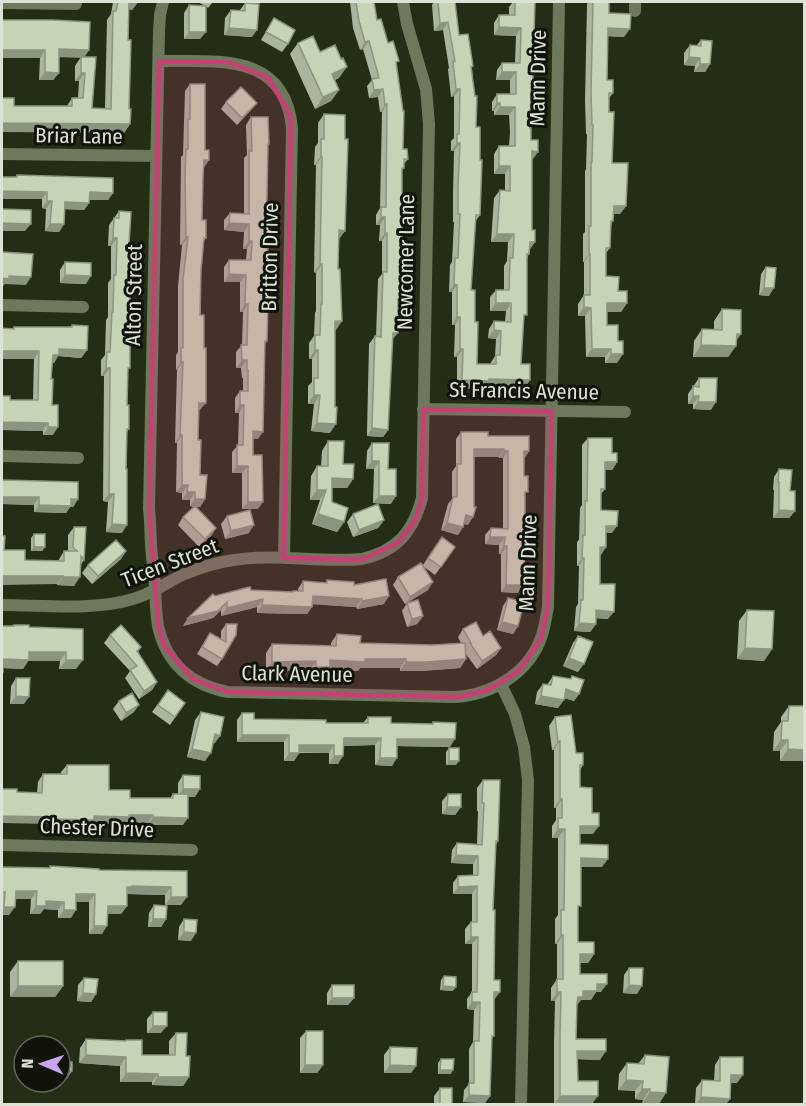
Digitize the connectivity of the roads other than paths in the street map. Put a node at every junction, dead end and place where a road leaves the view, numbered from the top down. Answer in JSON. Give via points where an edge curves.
{"nodes":[{"id":1,"x":163,"y":2,"type":"edge"},
{"id":2,"x":403,"y":2,"type":"edge"},
{"id":3,"x":559,"y":2,"type":"edge"},
{"id":4,"x":2,"y":3,"type":"edge"},
{"id":5,"x":76,"y":4,"type":"dead end"},
{"id":6,"x":159,"y":61,"type":"junction"},
{"id":7,"x":2,"y":154,"type":"edge"},
{"id":8,"x":156,"y":156,"type":"junction"},
{"id":9,"x":2,"y":305,"type":"edge"},
{"id":10,"x":83,"y":308,"type":"dead end"},
{"id":11,"x":423,"y":409,"type":"junction"},
{"id":12,"x":552,"y":411,"type":"junction"},
{"id":13,"x":625,"y":412,"type":"dead end"},
{"id":14,"x":2,"y":456,"type":"edge"},
{"id":15,"x":78,"y":459,"type":"dead end"},
{"id":16,"x":412,"y":525,"type":"joint"},
{"id":17,"x":284,"y":558,"type":"junction"},
{"id":18,"x":155,"y":590,"type":"junction"},
{"id":19,"x":2,"y":605,"type":"edge"},
{"id":20,"x":501,"y":684,"type":"junction"},
{"id":21,"x":2,"y":845,"type":"edge"},
{"id":22,"x":192,"y":850,"type":"dead end"},
{"id":23,"x":521,"y":1104,"type":"edge"}],
"edges":[{"from":1,"to":6,"type":"street","name":"Alton Street"},
{"from":2,"to":11,"type":"street","name":"Newcomer Lane","via":[[426,89],[428,112]]},
{"from":3,"to":12,"type":"street","name":"Mann Drive"},
{"from":4,"to":5,"type":"street"},
{"from":6,"to":8,"type":"street","name":"Alton Street"},
{"from":6,"to":17,"type":"street","name":"Britton Drive","via":[[229,62],[253,68],[280,90],[291,116]]},
{"from":7,"to":8,"type":"street","name":"Briar Lane"},
{"from":8,"to":18,"type":"street","name":"Alton Street","via":[[149,509]]},
{"from":9,"to":10,"type":"street"},
{"from":11,"to":12,"type":"street","name":"St Francis Avenue"},
{"from":11,"to":16,"type":"street","name":"Newcomer Lane","via":[[422,498]]},
{"from":12,"to":13,"type":"street","name":"St Francis Avenue"},
{"from":12,"to":20,"type":"street","name":"Mann Drive","via":[[547,618],[533,654]]},
{"from":14,"to":15,"type":"street"},
{"from":16,"to":17,"type":"street","name":"Ticen Street","via":[[398,542],[374,556]]},
{"from":17,"to":18,"type":"street","name":"Ticen Street","via":[[223,561]]},
{"from":18,"to":19,"type":"street","name":"Ticen Street","via":[[103,605]]},
{"from":18,"to":20,"type":"street","name":"Clark Avenue","via":[[158,625],[167,651],[180,669],[216,690],[454,697]]},
{"from":20,"to":23,"type":"street","via":[[515,714],[528,780]]},
{"from":21,"to":22,"type":"street","name":"Chester Drive"}]}
